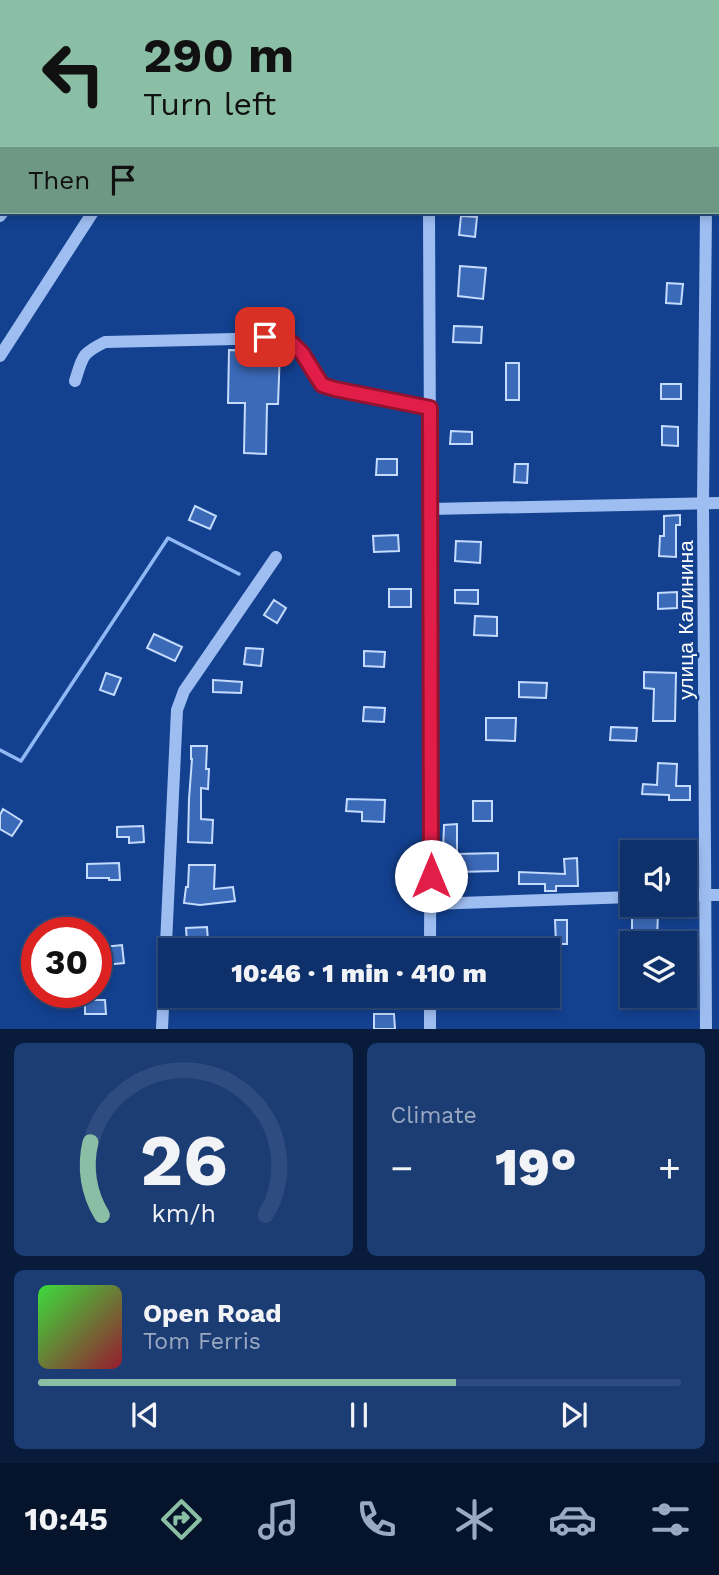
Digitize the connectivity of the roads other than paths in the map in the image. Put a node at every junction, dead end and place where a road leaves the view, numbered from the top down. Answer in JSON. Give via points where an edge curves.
{"nodes":[{"id":1,"x":92,"y":214,"type":"edge"},
{"id":2,"x":429,"y":214,"type":"edge"},
{"id":3,"x":706,"y":214,"type":"edge"},
{"id":4,"x":0,"y":356,"type":"edge"},
{"id":5,"x":75,"y":381,"type":"dead end"},
{"id":6,"x":430,"y":408,"type":"junction"},
{"id":7,"x":704,"y":503,"type":"junction"},
{"id":8,"x":719,"y":503,"type":"edge"},
{"id":9,"x":431,"y":509,"type":"junction"},
{"id":10,"x":276,"y":557,"type":"dead end"},
{"id":11,"x":697,"y":895,"type":"edge"},
{"id":12,"x":705,"y":895,"type":"junction"},
{"id":13,"x":719,"y":895,"type":"edge"},
{"id":14,"x":620,"y":897,"type":"edge"},
{"id":15,"x":430,"y":904,"type":"junction"},
{"id":16,"x":430,"y":938,"type":"edge"},
{"id":17,"x":430,"y":1008,"type":"edge"},
{"id":18,"x":162,"y":1029,"type":"edge"},
{"id":19,"x":430,"y":1029,"type":"edge"},
{"id":20,"x":706,"y":1029,"type":"edge"}],
"edges":[{"from":1,"to":4,"type":"street"},
{"from":2,"to":6,"type":"street"},
{"from":3,"to":7,"type":"street","name":"улица Калинина"},
{"from":5,"to":6,"type":"street","via":[[84,355],[105,342],[282,338],[302,353],[322,385]]},
{"from":6,"to":9,"type":"street"},
{"from":7,"to":8,"type":"street"},
{"from":7,"to":9,"type":"street"},
{"from":7,"to":12,"type":"street","name":"улица Калинина"},
{"from":9,"to":15,"type":"street"},
{"from":10,"to":18,"type":"street","via":[[184,691],[177,710]]},
{"from":11,"to":12,"type":"street"},
{"from":12,"to":13,"type":"street"},
{"from":12,"to":20,"type":"street","name":"улица Калинина"},
{"from":14,"to":15,"type":"street"},
{"from":15,"to":16,"type":"street"},
{"from":17,"to":19,"type":"street"}]}
